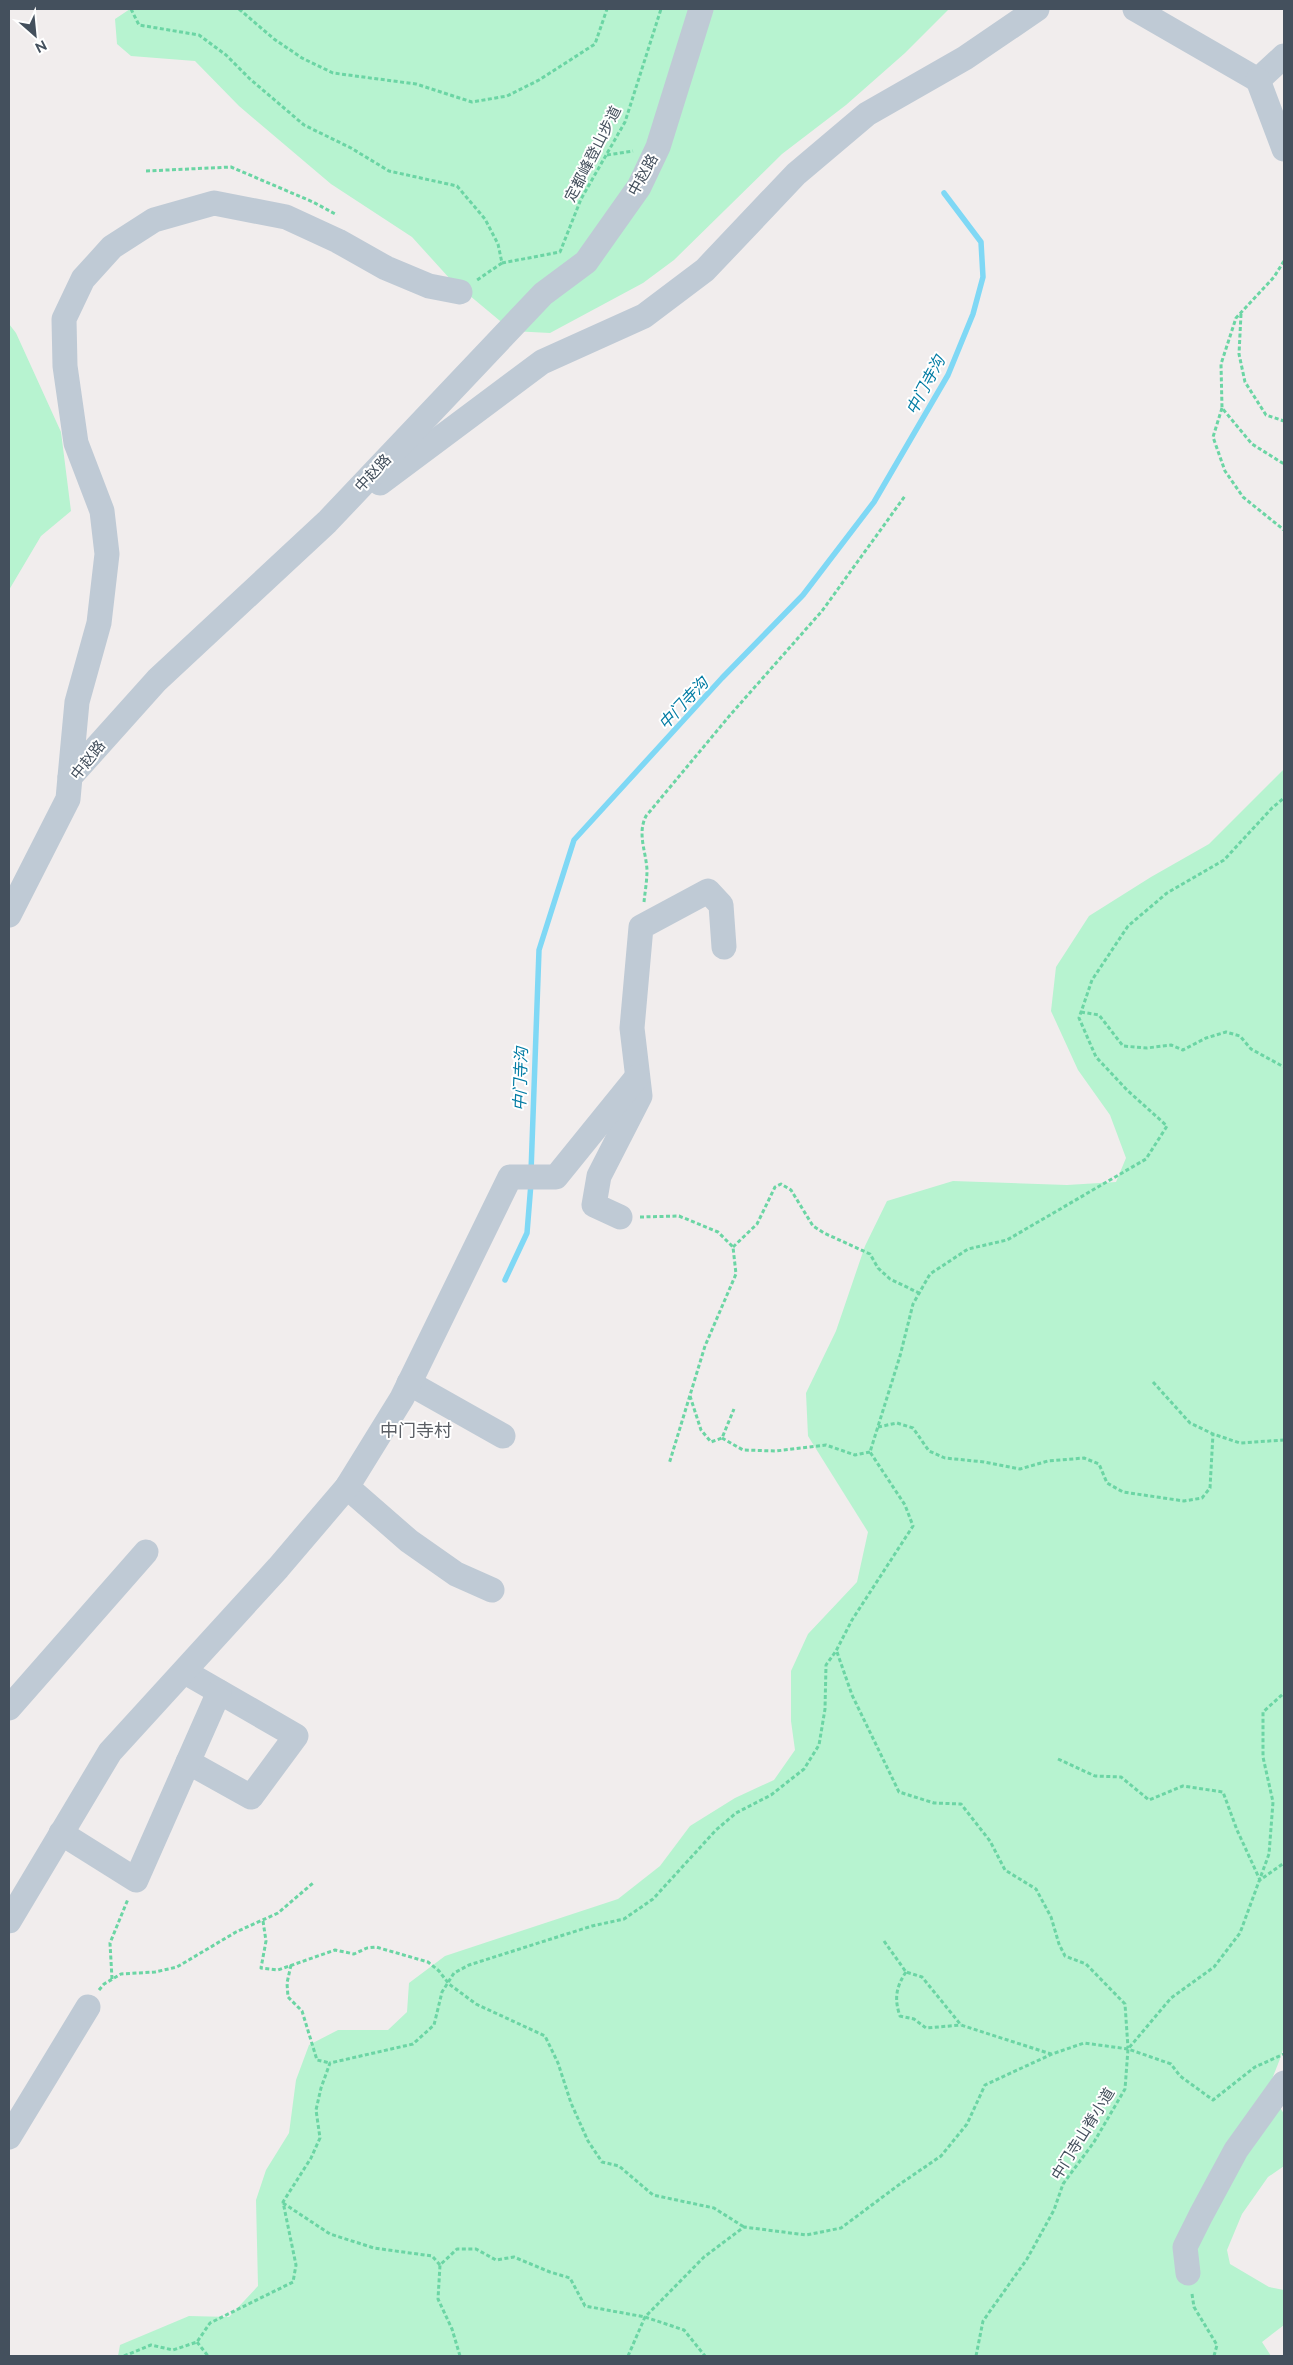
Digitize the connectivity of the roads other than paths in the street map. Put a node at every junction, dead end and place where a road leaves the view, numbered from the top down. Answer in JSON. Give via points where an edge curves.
{"nodes":[{"id":1,"x":701,"y":9,"type":"edge"},
{"id":2,"x":1037,"y":9,"type":"edge"},
{"id":3,"x":1135,"y":9,"type":"edge"},
{"id":4,"x":1284,"y":56,"type":"edge"},
{"id":5,"x":1258,"y":80,"type":"junction"},
{"id":6,"x":1284,"y":149,"type":"edge"},
{"id":7,"x":460,"y":292,"type":"road end"},
{"id":8,"x":327,"y":522,"type":"junction"},
{"id":9,"x":70,"y":777,"type":"junction"},
{"id":10,"x":9,"y":915,"type":"edge"},
{"id":11,"x":724,"y":947,"type":"dead end"},
{"id":12,"x":637,"y":1077,"type":"junction"},
{"id":13,"x":620,"y":1217,"type":"road end"},
{"id":14,"x":409,"y":1384,"type":"junction"},
{"id":15,"x":503,"y":1436,"type":"dead end"},
{"id":16,"x":347,"y":1487,"type":"junction"},
{"id":17,"x":146,"y":1552,"type":"dead end"},
{"id":18,"x":492,"y":1590,"type":"dead end"},
{"id":19,"x":185,"y":1672,"type":"junction"},
{"id":20,"x":219,"y":1692,"type":"junction"},
{"id":21,"x":9,"y":1708,"type":"edge"},
{"id":22,"x":188,"y":1762,"type":"junction"},
{"id":23,"x":61,"y":1833,"type":"junction"},
{"id":24,"x":9,"y":1921,"type":"edge"},
{"id":25,"x":88,"y":2007,"type":"road end"},
{"id":26,"x":1284,"y":2084,"type":"edge"},
{"id":27,"x":9,"y":2137,"type":"edge"},
{"id":28,"x":1188,"y":2274,"type":"road end"}],
"edges":[{"from":1,"to":8,"type":"street","name":"中赵路","via":[[658,147],[639,187],[586,262],[543,294]]},
{"from":2,"to":8,"type":"street","via":[[966,58],[867,114],[796,174],[706,270],[644,316],[542,362]]},
{"from":3,"to":5,"type":"street"},
{"from":4,"to":5,"type":"street"},
{"from":5,"to":6,"type":"street"},
{"from":7,"to":9,"type":"street","via":[[429,286],[386,268],[286,217],[214,203],[154,220],[112,247],[83,279],[64,319],[65,366],[76,443],[102,511],[107,554],[99,622],[77,702]]},
{"from":8,"to":9,"type":"street","name":"中赵路","via":[[157,680]]},
{"from":9,"to":10,"type":"street","name":"中赵路","via":[[68,799]]},
{"from":11,"to":12,"type":"street","via":[[721,905],[708,891],[641,927],[632,1028]]},
{"from":12,"to":13,"type":"street","via":[[640,1096],[599,1176],[594,1205]]},
{"from":12,"to":14,"type":"street","via":[[556,1177],[510,1176]]},
{"from":14,"to":15,"type":"street"},
{"from":14,"to":16,"type":"street"},
{"from":16,"to":18,"type":"street","via":[[409,1541],[456,1574]]},
{"from":16,"to":19,"type":"street"},
{"from":17,"to":21,"type":"street"},
{"from":19,"to":20,"type":"street"},
{"from":19,"to":23,"type":"street","via":[[110,1752]]},
{"from":20,"to":22,"type":"street"},
{"from":20,"to":22,"type":"street","via":[[296,1736],[250,1797]]},
{"from":22,"to":23,"type":"street","via":[[136,1880]]},
{"from":23,"to":24,"type":"street"},
{"from":25,"to":27,"type":"street"},
{"from":26,"to":28,"type":"street","via":[[1236,2150],[1201,2215],[1185,2248]]}]}
